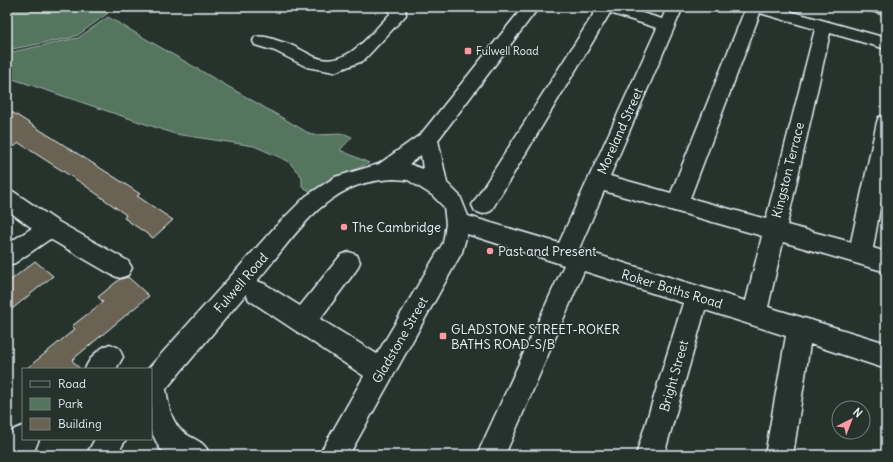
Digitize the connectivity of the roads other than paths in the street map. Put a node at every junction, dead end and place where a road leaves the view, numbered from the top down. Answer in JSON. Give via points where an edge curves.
{"nodes":[{"id":1,"x":397,"y":7,"type":"edge"},
{"id":2,"x":531,"y":7,"type":"edge"},
{"id":3,"x":606,"y":7,"type":"edge"},
{"id":4,"x":675,"y":7,"type":"edge"},
{"id":5,"x":754,"y":7,"type":"edge"},
{"id":6,"x":758,"y":7,"type":"edge"},
{"id":7,"x":874,"y":7,"type":"edge"},
{"id":8,"x":886,"y":10,"type":"edge"},
{"id":9,"x":667,"y":26,"type":"junction"},
{"id":10,"x":824,"y":26,"type":"junction"},
{"id":11,"x":261,"y":41,"type":"dead end"},
{"id":12,"x":886,"y":44,"type":"edge"},
{"id":13,"x":886,"y":122,"type":"edge"},
{"id":14,"x":428,"y":139,"type":"junction"},
{"id":15,"x":383,"y":172,"type":"junction"},
{"id":16,"x":598,"y":181,"type":"junction"},
{"id":17,"x":437,"y":187,"type":"junction"},
{"id":18,"x":7,"y":198,"type":"edge"},
{"id":19,"x":677,"y":204,"type":"junction"},
{"id":20,"x":483,"y":205,"type":"dead end"},
{"id":21,"x":458,"y":222,"type":"junction"},
{"id":22,"x":49,"y":228,"type":"junction"},
{"id":23,"x":773,"y":230,"type":"junction"},
{"id":24,"x":860,"y":255,"type":"junction"},
{"id":25,"x":7,"y":256,"type":"edge"},
{"id":26,"x":571,"y":257,"type":"junction"},
{"id":27,"x":349,"y":262,"type":"dead end"},
{"id":28,"x":886,"y":262,"type":"edge"},
{"id":29,"x":120,"y":268,"type":"dead end"},
{"id":30,"x":257,"y":292,"type":"dead end"},
{"id":31,"x":697,"y":297,"type":"junction"},
{"id":32,"x":754,"y":314,"type":"junction"},
{"id":33,"x":304,"y":321,"type":"junction"},
{"id":34,"x":800,"y":329,"type":"junction"},
{"id":35,"x":886,"y":356,"type":"edge"},
{"id":36,"x":381,"y":372,"type":"junction"},
{"id":37,"x":152,"y":385,"type":"edge"},
{"id":38,"x":152,"y":391,"type":"edge"},
{"id":39,"x":24,"y":440,"type":"edge"},
{"id":40,"x":111,"y":440,"type":"edge"},
{"id":41,"x":8,"y":455,"type":"edge"},
{"id":42,"x":100,"y":455,"type":"edge"},
{"id":43,"x":196,"y":455,"type":"edge"},
{"id":44,"x":333,"y":455,"type":"edge"},
{"id":45,"x":491,"y":455,"type":"edge"},
{"id":46,"x":650,"y":455,"type":"edge"},
{"id":47,"x":778,"y":455,"type":"edge"}],
"edges":[{"from":1,"to":11,"type":"street","via":[[398,15],[357,57],[334,66],[313,63],[281,47]]},
{"from":2,"to":14,"type":"street","name":"Fulwell Road"},
{"from":3,"to":9,"type":"street"},
{"from":3,"to":20,"type":"street"},
{"from":4,"to":9,"type":"street","name":"Moreland Street"},
{"from":5,"to":19,"type":"street"},
{"from":6,"to":10,"type":"street"},
{"from":7,"to":8,"type":"street"},
{"from":9,"to":16,"type":"street","name":"Moreland Street"},
{"from":10,"to":12,"type":"street"},
{"from":10,"to":23,"type":"street","name":"Kingston Terrace"},
{"from":13,"to":24,"type":"street"},
{"from":14,"to":15,"type":"street","name":"Fulwell Road"},
{"from":14,"to":17,"type":"street"},
{"from":15,"to":17,"type":"street","name":"Fulwell Road","via":[[412,172]]},
{"from":15,"to":37,"type":"street","name":"Fulwell Road","via":[[335,186],[313,203]]},
{"from":16,"to":19,"type":"street"},
{"from":16,"to":26,"type":"street","name":"Moreland Street"},
{"from":17,"to":21,"type":"street","name":"Fulwell Road","via":[[454,202]]},
{"from":18,"to":22,"type":"street"},
{"from":19,"to":23,"type":"street"},
{"from":21,"to":26,"type":"street","name":"Roker Baths Road"},
{"from":21,"to":36,"type":"street","name":"Gladstone Street","via":[[454,246]]},
{"from":22,"to":25,"type":"street"},
{"from":22,"to":29,"type":"street"},
{"from":23,"to":24,"type":"street"},
{"from":23,"to":32,"type":"street","name":"Kingston Terrace"},
{"from":24,"to":28,"type":"street"},
{"from":26,"to":31,"type":"street","name":"Roker Baths Road"},
{"from":26,"to":45,"type":"street","name":"Moreland Street"},
{"from":27,"to":33,"type":"street"},
{"from":30,"to":33,"type":"street"},
{"from":31,"to":32,"type":"street","name":"Roker Baths Road"},
{"from":31,"to":46,"type":"street","name":"Bright Street"},
{"from":32,"to":34,"type":"street","name":"Roker Baths Road"},
{"from":33,"to":36,"type":"street"},
{"from":34,"to":35,"type":"street","name":"Roker Baths Road"},
{"from":34,"to":47,"type":"street"},
{"from":36,"to":44,"type":"street","name":"Gladstone Street"},
{"from":38,"to":43,"type":"street","via":[[156,413],[170,440]]},
{"from":39,"to":41,"type":"street"},
{"from":40,"to":42,"type":"street"}]}
